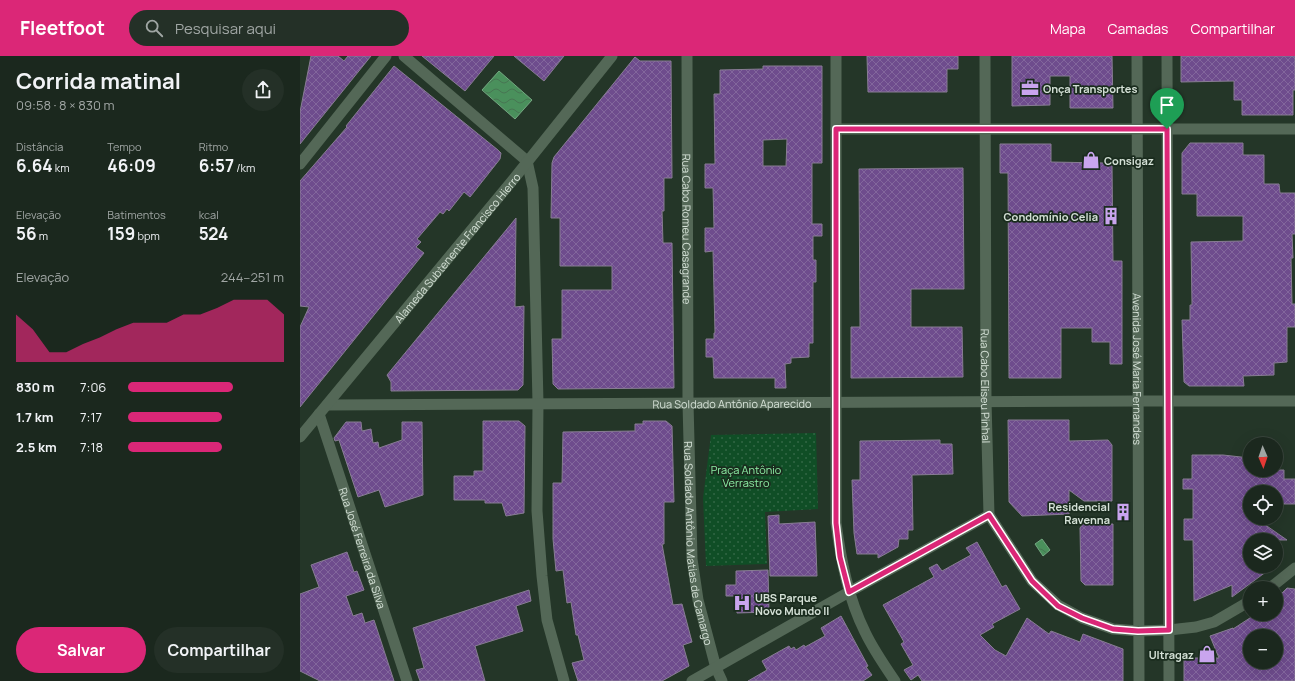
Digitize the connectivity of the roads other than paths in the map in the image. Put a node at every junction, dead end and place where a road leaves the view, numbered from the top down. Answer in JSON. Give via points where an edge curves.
{"nodes":[{"id":1,"x":386,"y":56,"type":"edge"},
{"id":2,"x":404,"y":56,"type":"edge"},
{"id":3,"x":612,"y":56,"type":"edge"},
{"id":4,"x":687,"y":56,"type":"edge"},
{"id":5,"x":836,"y":56,"type":"edge"},
{"id":6,"x":985,"y":56,"type":"edge"},
{"id":7,"x":1137,"y":56,"type":"edge"},
{"id":8,"x":1167,"y":56,"type":"edge"},
{"id":9,"x":836,"y":129,"type":"junction"},
{"id":10,"x":985,"y":129,"type":"junction"},
{"id":11,"x":1137,"y":129,"type":"junction"},
{"id":12,"x":1167,"y":129,"type":"junction"},
{"id":13,"x":1295,"y":129,"type":"edge"},
{"id":14,"x":528,"y":161,"type":"junction"},
{"id":15,"x":300,"y":164,"type":"edge"},
{"id":16,"x":1168,"y":400,"type":"junction"},
{"id":17,"x":1138,"y":401,"type":"junction"},
{"id":18,"x":1295,"y":401,"type":"edge"},
{"id":19,"x":837,"y":402,"type":"junction"},
{"id":20,"x":986,"y":402,"type":"junction"},
{"id":21,"x":538,"y":403,"type":"junction"},
{"id":22,"x":688,"y":403,"type":"junction"},
{"id":23,"x":327,"y":405,"type":"junction"},
{"id":24,"x":319,"y":414,"type":"junction"},
{"id":25,"x":300,"y":437,"type":"edge"},
{"id":26,"x":989,"y":515,"type":"junction"},
{"id":27,"x":1295,"y":568,"type":"edge"},
{"id":28,"x":1279,"y":581,"type":"edge"},
{"id":29,"x":849,"y":592,"type":"junction"},
{"id":30,"x":1243,"y":606,"type":"edge"},
{"id":31,"x":1169,"y":630,"type":"junction"},
{"id":32,"x":1138,"y":631,"type":"junction"},
{"id":33,"x":716,"y":668,"type":"junction"},
{"id":34,"x":407,"y":681,"type":"edge"},
{"id":35,"x":564,"y":681,"type":"edge"},
{"id":36,"x":692,"y":681,"type":"edge"},
{"id":37,"x":722,"y":681,"type":"edge"},
{"id":38,"x":895,"y":681,"type":"edge"},
{"id":39,"x":1139,"y":681,"type":"edge"},
{"id":40,"x":1169,"y":681,"type":"edge"}],
"edges":[{"from":1,"to":15,"type":"street"},
{"from":2,"to":14,"type":"street"},
{"from":3,"to":14,"type":"street","name":"Alameda Subtenente Francisco Hierro"},
{"from":4,"to":22,"type":"street","name":"Rua Cabo Romeu Casagrande"},
{"from":5,"to":9,"type":"street"},
{"from":6,"to":10,"type":"street","name":"Rua Cabo Eliseu Pinhal"},
{"from":7,"to":11,"type":"street","name":"Avenida José Maria Fernandes"},
{"from":8,"to":12,"type":"street"},
{"from":9,"to":10,"type":"street"},
{"from":9,"to":19,"type":"street"},
{"from":10,"to":11,"type":"street"},
{"from":10,"to":20,"type":"street","name":"Rua Cabo Eliseu Pinhal"},
{"from":11,"to":12,"type":"street"},
{"from":11,"to":17,"type":"street","name":"Avenida José Maria Fernandes"},
{"from":12,"to":13,"type":"street"},
{"from":12,"to":16,"type":"street"},
{"from":14,"to":21,"type":"street","via":[[533,188]]},
{"from":14,"to":23,"type":"street","name":"Alameda Subtenente Francisco Hierro"},
{"from":16,"to":17,"type":"street","name":"Rua Soldado Antônio Aparecido"},
{"from":16,"to":18,"type":"street","name":"Rua Soldado Antônio Aparecido"},
{"from":16,"to":31,"type":"street"},
{"from":17,"to":20,"type":"street","name":"Rua Soldado Antônio Aparecido"},
{"from":17,"to":32,"type":"street","name":"Avenida José Maria Fernandes"},
{"from":19,"to":20,"type":"street","name":"Rua Soldado Antônio Aparecido"},
{"from":19,"to":22,"type":"street","name":"Rua Soldado Antônio Aparecido"},
{"from":19,"to":29,"type":"street","via":[[836,523],[840,557]]},
{"from":20,"to":26,"type":"street","name":"Rua Cabo Eliseu Pinhal"},
{"from":21,"to":22,"type":"street","name":"Rua Soldado Antônio Aparecido"},
{"from":21,"to":23,"type":"street","name":"Rua Soldado Antônio Aparecido"},
{"from":21,"to":35,"type":"street","via":[[537,511],[542,576],[547,620]]},
{"from":22,"to":33,"type":"street","name":"Rua Soldado Antônio Matias de Camargo","via":[[692,559],[698,600]]},
{"from":23,"to":24,"type":"street","name":"Alameda Subtenente Francisco Hierro"},
{"from":24,"to":25,"type":"street","name":"Alameda Subtenente Francisco Hierro"},
{"from":24,"to":34,"type":"street","name":"Rua José Ferreira da Silva"},
{"from":26,"to":29,"type":"street"},
{"from":26,"to":32,"type":"street","via":[[1032,581],[1058,606],[1113,629]]},
{"from":27,"to":28,"type":"street"},
{"from":29,"to":33,"type":"street"},
{"from":29,"to":38,"type":"street","via":[[864,632]]},
{"from":30,"to":31,"type":"street","via":[[1214,622]]},
{"from":31,"to":32,"type":"street"},
{"from":31,"to":40,"type":"street"},
{"from":32,"to":39,"type":"street","name":"Avenida José Maria Fernandes"},
{"from":33,"to":36,"type":"street"},
{"from":33,"to":37,"type":"street","name":"Rua Soldado Antônio Matias de Camargo"}]}
